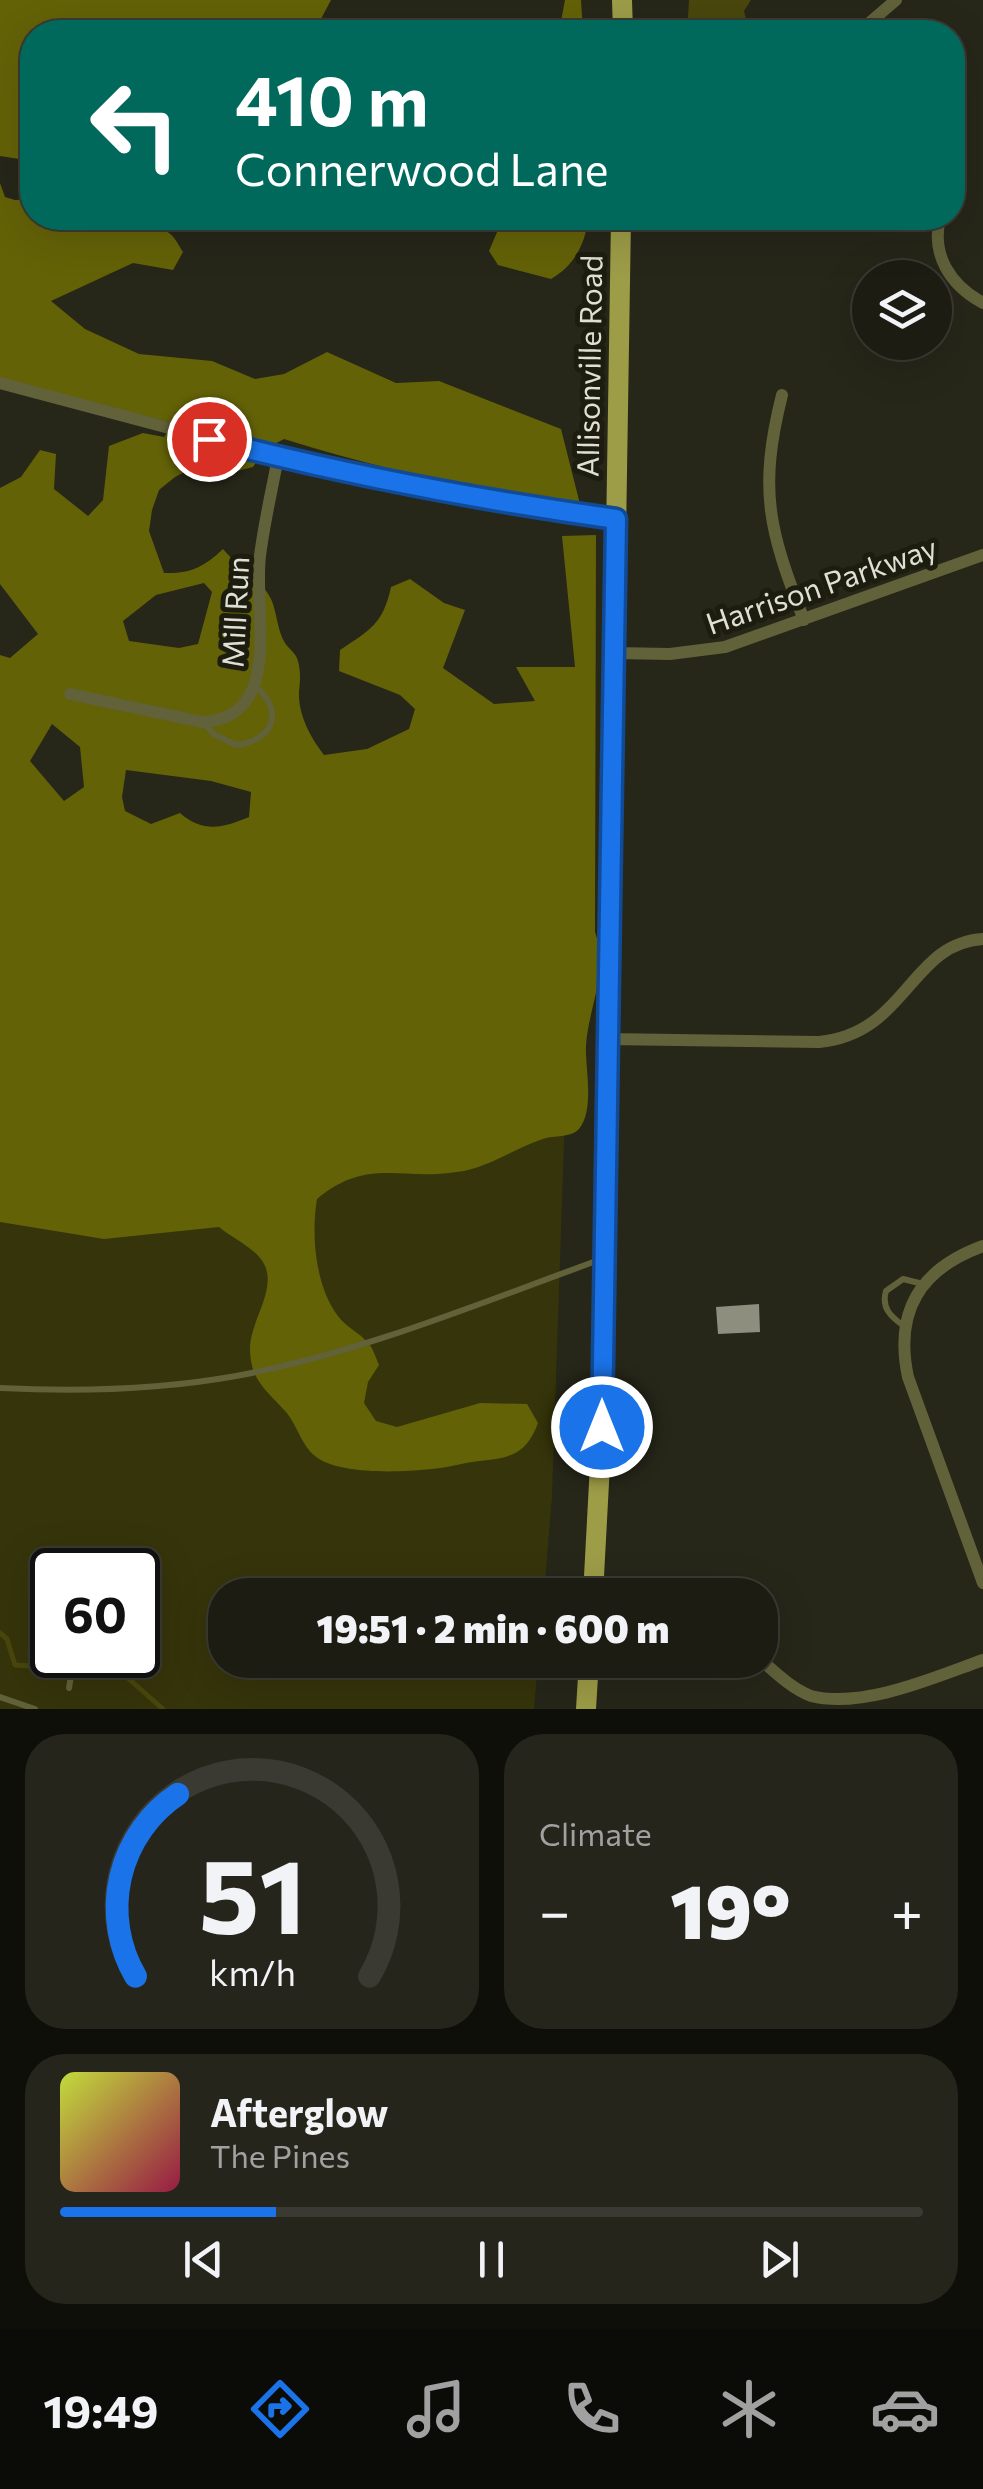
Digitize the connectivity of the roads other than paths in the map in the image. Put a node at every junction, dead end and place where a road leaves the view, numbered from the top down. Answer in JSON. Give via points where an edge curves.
{"nodes":[{"id":1,"x":896,"y":0,"type":"edge"},
{"id":2,"x":873,"y":20,"type":"edge"},
{"id":3,"x":621,"y":230,"type":"edge"},
{"id":4,"x":939,"y":230,"type":"edge"},
{"id":5,"x":983,"y":303,"type":"edge"},
{"id":6,"x":0,"y":383,"type":"edge"},
{"id":7,"x":782,"y":395,"type":"dead end"},
{"id":8,"x":278,"y":457,"type":"junction"},
{"id":9,"x":616,"y":519,"type":"junction"},
{"id":10,"x":983,"y":555,"type":"edge"},
{"id":11,"x":804,"y":620,"type":"junction"},
{"id":12,"x":614,"y":653,"type":"junction"},
{"id":13,"x":255,"y":686,"type":"junction"},
{"id":14,"x":70,"y":694,"type":"dead end"},
{"id":15,"x":202,"y":722,"type":"junction"},
{"id":16,"x":983,"y":940,"type":"edge"},
{"id":17,"x":607,"y":1039,"type":"junction"},
{"id":18,"x":983,"y":1246,"type":"edge"},
{"id":19,"x":604,"y":1259,"type":"junction"},
{"id":20,"x":923,"y":1284,"type":"junction"},
{"id":21,"x":904,"y":1326,"type":"junction"},
{"id":22,"x":0,"y":1388,"type":"edge"},
{"id":23,"x":593,"y":1578,"type":"edge"},
{"id":24,"x":983,"y":1583,"type":"edge"},
{"id":25,"x":983,"y":1660,"type":"edge"},
{"id":26,"x":778,"y":1673,"type":"edge"},
{"id":27,"x":71,"y":1678,"type":"edge"},
{"id":28,"x":588,"y":1678,"type":"edge"},
{"id":29,"x":69,"y":1688,"type":"dead end"},
{"id":30,"x":0,"y":1697,"type":"edge"},
{"id":31,"x":34,"y":1709,"type":"edge"},
{"id":32,"x":586,"y":1709,"type":"edge"}],
"edges":[{"from":1,"to":2,"type":"street"},
{"from":3,"to":9,"type":"main road","name":"Allisonville Road"},
{"from":4,"to":5,"type":"street","via":[[943,263]]},
{"from":6,"to":8,"type":"street"},
{"from":7,"to":11,"type":"street","via":[[767,467],[769,502]]},
{"from":8,"to":9,"type":"street"},
{"from":8,"to":13,"type":"street","name":"Mill Run","via":[[260,556]]},
{"from":9,"to":12,"type":"main road","name":"Allisonville Road"},
{"from":10,"to":11,"type":"street","name":"Harrison Parkway"},
{"from":11,"to":12,"type":"street","name":"Harrison Parkway","via":[[712,650]]},
{"from":12,"to":17,"type":"main road","name":"Allisonville Road"},
{"from":13,"to":15,"type":"street","name":"Mill Run","via":[[236,714]]},
{"from":13,"to":15,"type":"lane","via":[[272,711],[262,738],[236,745]]},
{"from":14,"to":15,"type":"street"},
{"from":16,"to":17,"type":"street","via":[[960,942],[937,956],[881,1017],[852,1036],[819,1042]]},
{"from":17,"to":19,"type":"main road","name":"Allisonville Road"},
{"from":18,"to":20,"type":"street","via":[[953,1259]]},
{"from":19,"to":22,"type":"lane","via":[[372,1341],[254,1373],[125,1389]]},
{"from":19,"to":23,"type":"main road","name":"Allisonville Road"},
{"from":20,"to":21,"type":"street"},
{"from":20,"to":21,"type":"lane","via":[[902,1278],[886,1291],[888,1312]]},
{"from":21,"to":24,"type":"street","via":[[908,1377]]},
{"from":25,"to":26,"type":"street","via":[[881,1697],[838,1704],[798,1690]]},
{"from":27,"to":29,"type":"lane"},
{"from":28,"to":32,"type":"main road"},
{"from":30,"to":31,"type":"lane"}]}
